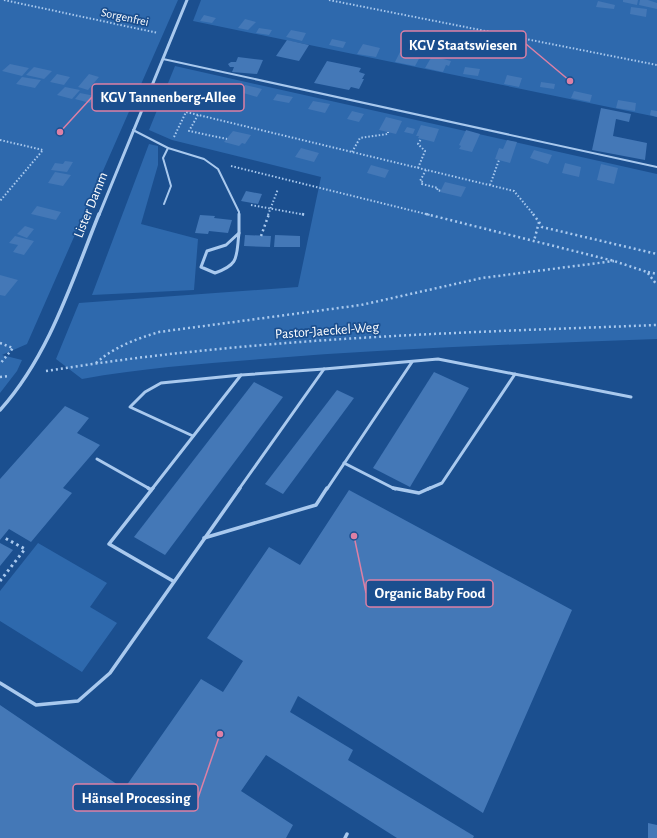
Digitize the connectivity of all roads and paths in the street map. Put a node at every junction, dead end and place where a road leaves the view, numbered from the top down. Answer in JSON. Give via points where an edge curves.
{"nodes":[{"id":1,"x":4,"y":0,"type":"edge"},
{"id":2,"x":187,"y":0,"type":"edge"},
{"id":3,"x":329,"y":0,"type":"edge"},
{"id":4,"x":172,"y":36,"type":"junction"},
{"id":5,"x":163,"y":59,"type":"junction"},
{"id":6,"x":657,"y":65,"type":"edge"},
{"id":7,"x":198,"y":115,"type":"junction"},
{"id":8,"x":133,"y":130,"type":"junction"},
{"id":9,"x":388,"y":132,"type":"dead end"},
{"id":10,"x":227,"y":139,"type":"dead end"},
{"id":11,"x":421,"y":139,"type":"dead end"},
{"id":12,"x":0,"y":140,"type":"edge"},
{"id":13,"x":168,"y":148,"type":"junction"},
{"id":14,"x":352,"y":152,"type":"junction"},
{"id":15,"x":204,"y":159,"type":"junction"},
{"id":16,"x":499,"y":160,"type":"dead end"},
{"id":17,"x":657,"y":167,"type":"edge"},
{"id":18,"x":418,"y":168,"type":"junction"},
{"id":19,"x":426,"y":170,"type":"junction"},
{"id":20,"x":490,"y":185,"type":"junction"},
{"id":21,"x":278,"y":189,"type":"dead end"},
{"id":22,"x":441,"y":191,"type":"dead end"},
{"id":23,"x":0,"y":201,"type":"edge"},
{"id":24,"x":234,"y":202,"type":"junction"},
{"id":25,"x":164,"y":204,"type":"dead end"},
{"id":26,"x":272,"y":209,"type":"junction"},
{"id":27,"x":306,"y":215,"type":"dead end"},
{"id":28,"x":539,"y":222,"type":"junction"},
{"id":29,"x":239,"y":233,"type":"junction"},
{"id":30,"x":261,"y":236,"type":"dead end"},
{"id":31,"x":534,"y":241,"type":"junction"},
{"id":32,"x":657,"y":254,"type":"edge"},
{"id":33,"x":614,"y":261,"type":"junction"},
{"id":34,"x":647,"y":272,"type":"junction"},
{"id":35,"x":657,"y":274,"type":"edge"},
{"id":36,"x":657,"y":285,"type":"edge"},
{"id":37,"x":657,"y":325,"type":"edge"},
{"id":38,"x":0,"y":343,"type":"edge"},
{"id":39,"x":412,"y":362,"type":"junction"},
{"id":40,"x":96,"y":363,"type":"junction"},
{"id":41,"x":0,"y":364,"type":"edge"},
{"id":42,"x":324,"y":369,"type":"junction"},
{"id":43,"x":30,"y":374,"type":"junction"},
{"id":44,"x":515,"y":374,"type":"junction"},
{"id":45,"x":241,"y":375,"type":"junction"},
{"id":46,"x":0,"y":377,"type":"edge"},
{"id":47,"x":630,"y":397,"type":"dead end"},
{"id":48,"x":0,"y":410,"type":"edge"},
{"id":49,"x":193,"y":436,"type":"junction"},
{"id":50,"x":97,"y":459,"type":"dead end"},
{"id":51,"x":344,"y":463,"type":"junction"},
{"id":52,"x":151,"y":490,"type":"junction"},
{"id":53,"x":3,"y":537,"type":"dead end"},
{"id":54,"x":204,"y":538,"type":"junction"},
{"id":55,"x":0,"y":580,"type":"edge"},
{"id":56,"x":173,"y":581,"type":"junction"},
{"id":57,"x":0,"y":683,"type":"edge"}],
"edges":[{"from":1,"to":4,"type":"path","name":"Sorgenfrei"},
{"from":2,"to":4,"type":"street","name":"Lister Damm"},
{"from":3,"to":6,"type":"path"},
{"from":4,"to":5,"type":"street","name":"Lister Damm"},
{"from":5,"to":8,"type":"street","name":"Lister Damm"},
{"from":5,"to":17,"type":"lane"},
{"from":7,"to":10,"type":"path","via":[[188,131]]},
{"from":7,"to":13,"type":"path","via":[[186,112]]},
{"from":7,"to":14,"type":"path"},
{"from":8,"to":13,"type":"lane"},
{"from":8,"to":43,"type":"street","name":"Lister Damm","via":[[47,341]]},
{"from":9,"to":14,"type":"path","via":[[360,138]]},
{"from":11,"to":18,"type":"path","via":[[418,144],[425,151]]},
{"from":12,"to":23,"type":"path","via":[[43,150]]},
{"from":13,"to":15,"type":"lane"},
{"from":13,"to":25,"type":"lane","via":[[163,158],[171,186]]},
{"from":14,"to":18,"type":"path"},
{"from":15,"to":24,"type":"lane","via":[[218,169]]},
{"from":15,"to":31,"type":"path"},
{"from":16,"to":20,"type":"path"},
{"from":18,"to":19,"type":"path"},
{"from":19,"to":20,"type":"path"},
{"from":19,"to":22,"type":"path","via":[[420,181],[422,184]]},
{"from":20,"to":28,"type":"path","via":[[514,191]]},
{"from":21,"to":26,"type":"path"},
{"from":24,"to":26,"type":"path"},
{"from":24,"to":29,"type":"lane","via":[[239,212]]},
{"from":26,"to":27,"type":"path"},
{"from":26,"to":30,"type":"path"},
{"from":28,"to":31,"type":"path"},
{"from":28,"to":32,"type":"path","via":[[542,227]]},
{"from":29,"to":29,"type":"lane","via":[[226,245],[207,251],[201,266],[215,273],[229,268],[236,260]]},
{"from":31,"to":33,"type":"path"},
{"from":33,"to":34,"type":"path"},
{"from":33,"to":40,"type":"path","via":[[482,278],[361,305],[159,332],[132,340]]},
{"from":34,"to":35,"type":"path"},
{"from":34,"to":36,"type":"path"},
{"from":37,"to":40,"type":"path","name":"Pastor-Jaeckel-Weg","via":[[297,342]]},
{"from":38,"to":41,"type":"path","via":[[13,348]]},
{"from":39,"to":42,"type":"lane"},
{"from":39,"to":44,"type":"lane","via":[[438,359]]},
{"from":39,"to":51,"type":"lane"},
{"from":40,"to":43,"type":"path","name":"Pastor-Jaeckel-Weg"},
{"from":42,"to":45,"type":"lane"},
{"from":42,"to":54,"type":"lane"},
{"from":43,"to":46,"type":"path","name":"Pastor-Jaeckel-Weg"},
{"from":43,"to":48,"type":"street","name":"Lister Damm"},
{"from":44,"to":47,"type":"lane"},
{"from":44,"to":51,"type":"lane","via":[[442,483],[419,493],[398,490]]},
{"from":45,"to":49,"type":"lane"},
{"from":45,"to":49,"type":"lane","via":[[161,383],[145,392],[130,407]]},
{"from":49,"to":52,"type":"lane"},
{"from":50,"to":52,"type":"lane"},
{"from":51,"to":54,"type":"lane","via":[[316,505]]},
{"from":52,"to":56,"type":"lane","via":[[109,544]]},
{"from":53,"to":55,"type":"path","via":[[25,549]]},
{"from":54,"to":56,"type":"lane"},
{"from":56,"to":57,"type":"lane","via":[[110,672],[78,701],[36,705]]}]}
